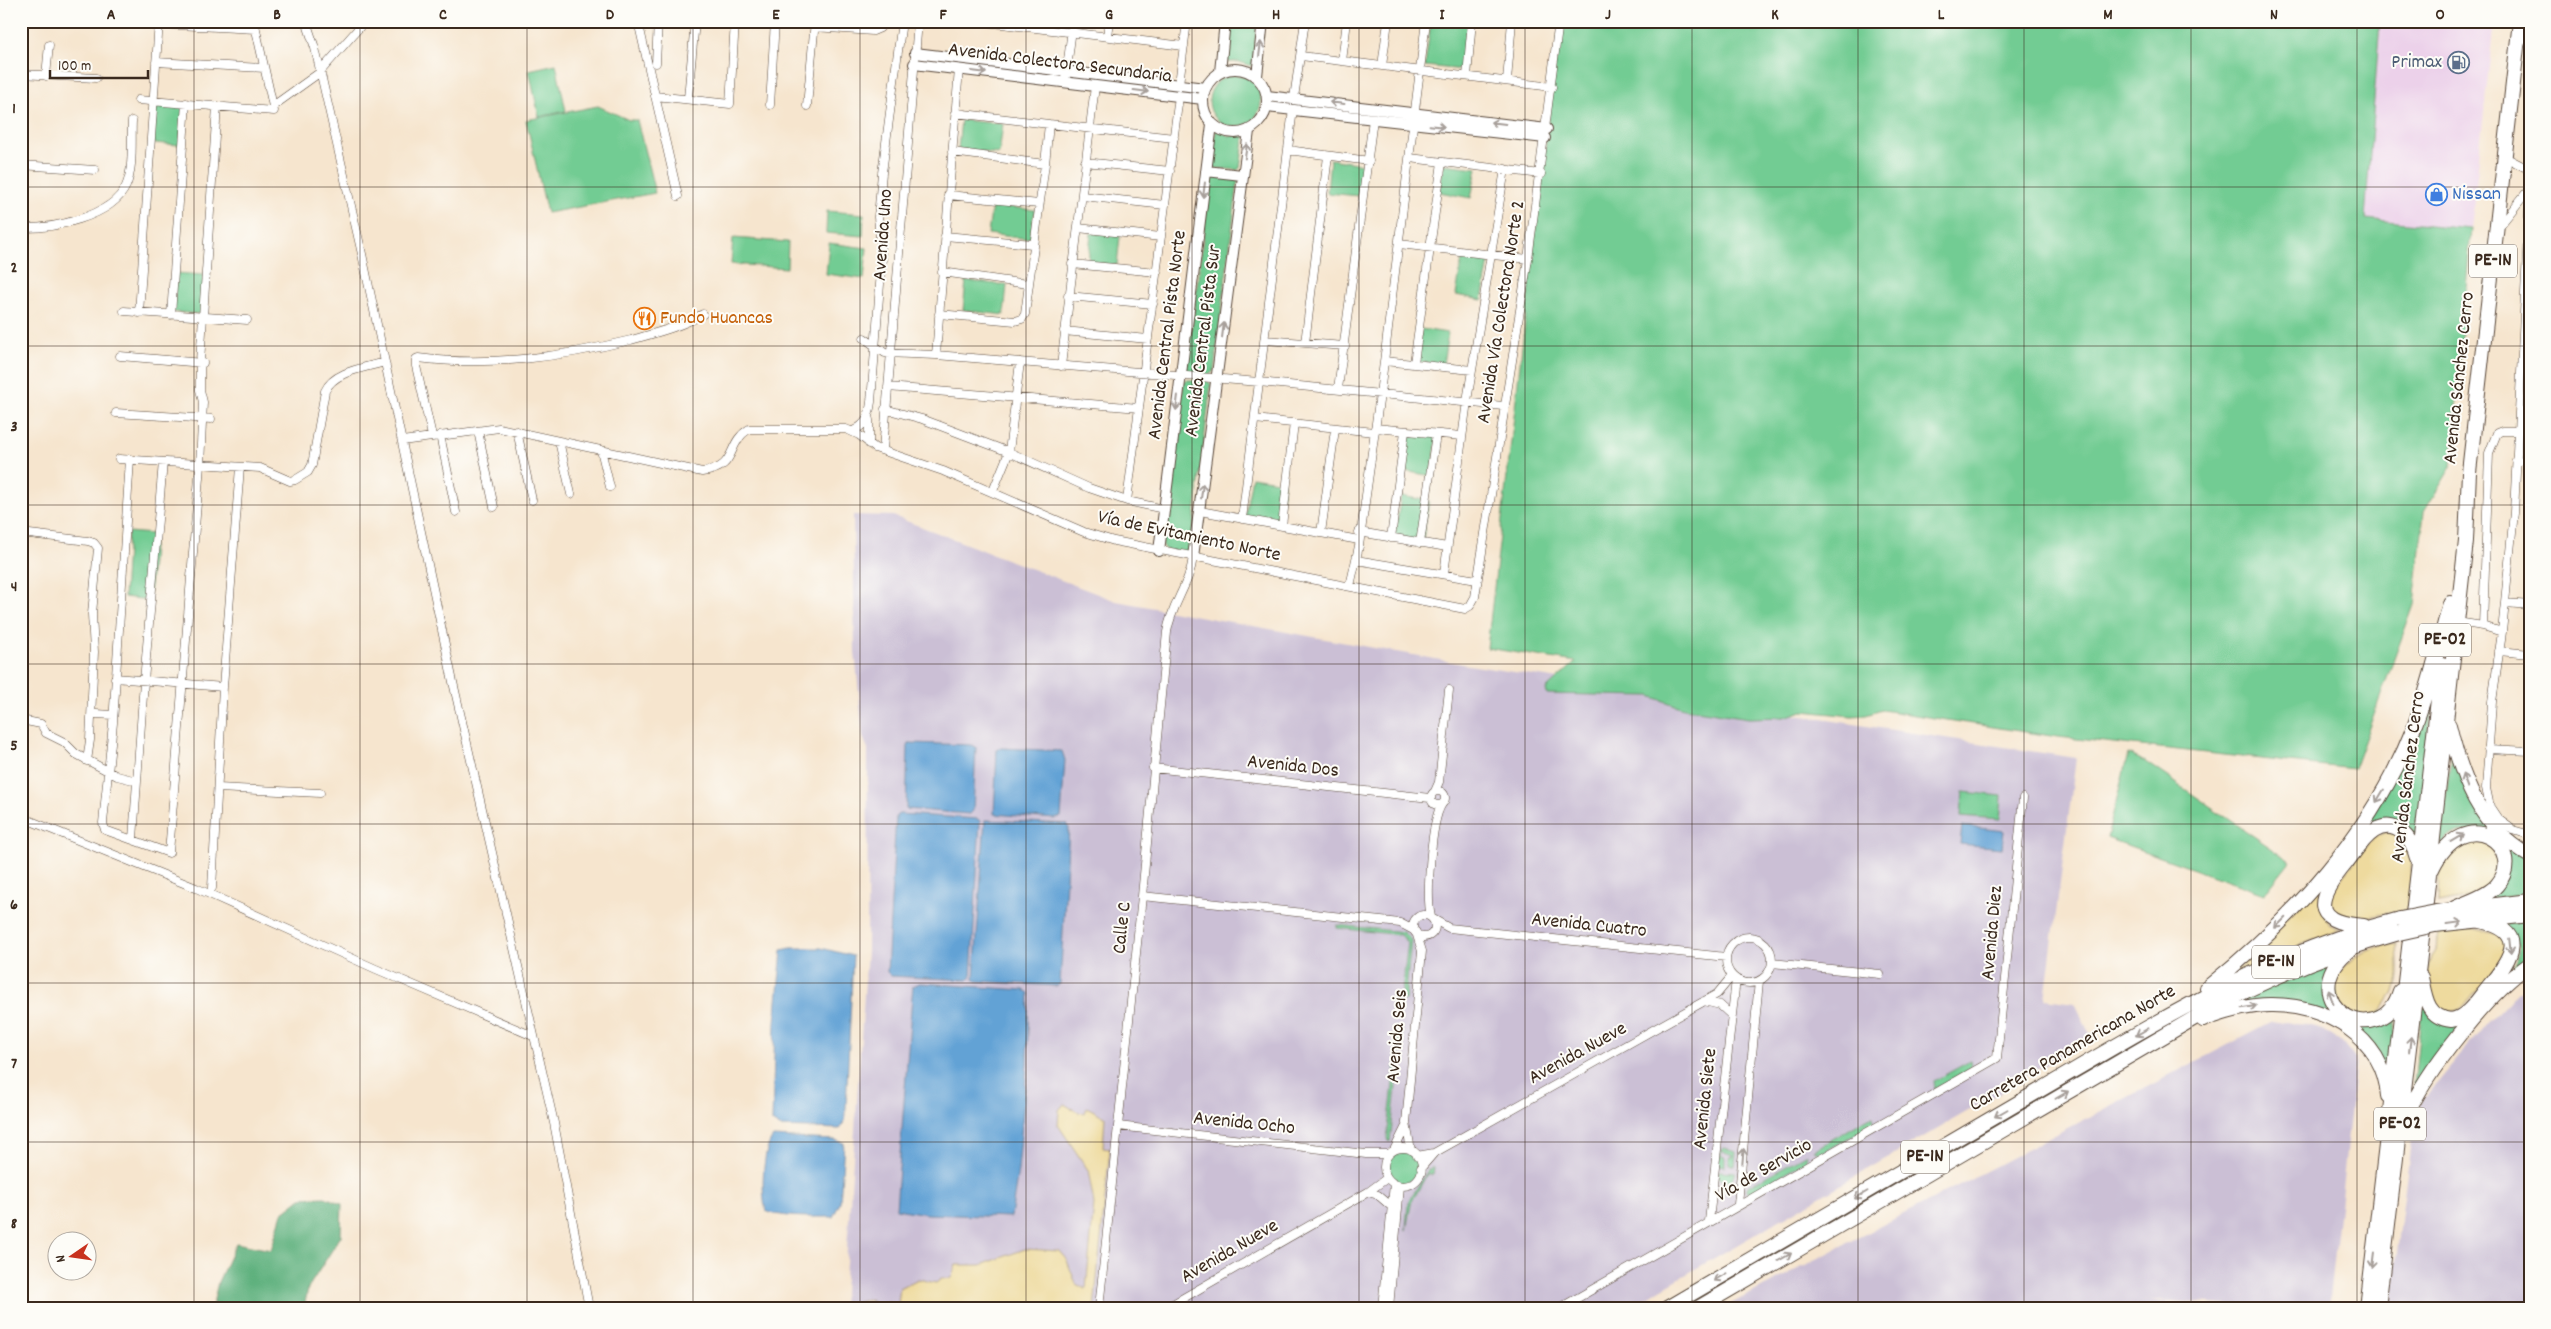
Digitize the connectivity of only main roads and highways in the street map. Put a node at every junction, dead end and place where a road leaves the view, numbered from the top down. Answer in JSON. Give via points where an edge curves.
{"nodes":[{"id":1,"x":2520,"y":23,"type":"edge"},
{"id":2,"x":2466,"y":501,"type":"junction"},
{"id":3,"x":2450,"y":603,"type":"junction"},
{"id":4,"x":2446,"y":715,"type":"junction"},
{"id":5,"x":2530,"y":856,"type":"edge"},
{"id":6,"x":2424,"y":872,"type":"junction"},
{"id":7,"x":2530,"y":901,"type":"edge"},
{"id":8,"x":2452,"y":909,"type":"junction"},
{"id":9,"x":2530,"y":915,"type":"edge"},
{"id":10,"x":2435,"y":918,"type":"junction"},
{"id":11,"x":2476,"y":920,"type":"junction"},
{"id":12,"x":2372,"y":926,"type":"junction"},
{"id":13,"x":2355,"y":945,"type":"junction"},
{"id":14,"x":2530,"y":964,"type":"edge"},
{"id":15,"x":2413,"y":966,"type":"junction"},
{"id":16,"x":2184,"y":1007,"type":"junction"},
{"id":17,"x":2170,"y":1032,"type":"junction"},
{"id":18,"x":2394,"y":1129,"type":"junction"},
{"id":19,"x":1912,"y":1166,"type":"junction"},
{"id":20,"x":1920,"y":1178,"type":"junction"},
{"id":21,"x":1667,"y":1308,"type":"edge"},
{"id":22,"x":1698,"y":1308,"type":"edge"},
{"id":23,"x":2367,"y":1308,"type":"edge"},
{"id":24,"x":2378,"y":1308,"type":"edge"}],
"edges":[{"from":1,"to":2,"type":"highway","name":"Avenida Sánchez Cerro","number":"PE-1N"},
{"from":2,"to":3,"type":"highway","name":"Avenida Sánchez Cerro","number":"PE-1N","via":[[2456,541]]},
{"from":2,"to":4,"type":"highway","name":"Avenida Sánchez Cerro","number":"PE-1N","via":[[2466,542]]},
{"from":3,"to":6,"type":"highway","name":"Avenida Sánchez Cerro","number":"PE-02"},
{"from":3,"to":16,"type":"highway","one_way":true,"via":[[2416,722],[2396,768],[2370,814],[2339,858],[2290,913]]},
{"from":5,"to":4,"type":"highway","one_way":true,"via":[[2496,830],[2473,799],[2460,768]]},
{"from":4,"to":6,"type":"highway","name":"Avenida Sánchez Cerro","number":"PE-02"},
{"from":6,"to":8,"type":"highway","one_way":true,"via":[[2445,847],[2461,835],[2485,834],[2500,846],[2505,865],[2497,885]]},
{"from":6,"to":12,"type":"highway","via":[[2407,835],[2384,827],[2368,836],[2329,884],[2323,899],[2328,916],[2345,924]]},
{"from":6,"to":15,"type":"highway","name":"Avenida Sánchez Cerro","number":"PE-02"},
{"from":6,"to":15,"type":"highway","name":"Avenida Sánchez Cerro","number":"PE-02","via":[[2420,949]]},
{"from":7,"to":8,"type":"highway","name":"Carretera Panamericana Norte","number":"PE-1N"},
{"from":8,"to":10,"type":"highway","name":"Carretera Panamericana Norte","number":"PE-1N"},
{"from":9,"to":11,"type":"highway","name":"Carretera Panamericana Norte","number":"PE-1N"},
{"from":10,"to":11,"type":"highway","name":"Carretera Panamericana Norte","number":"PE-1N","one_way":true},
{"from":10,"to":12,"type":"highway","name":"Carretera Panamericana Norte","number":"PE-1N","bridge":true,"via":[[2400,919]]},
{"from":10,"to":13,"type":"highway","name":"Carretera Panamericana Norte","number":"PE-1N","bridge":true,"via":[[2399,933]]},
{"from":11,"to":15,"type":"highway","one_way":true,"via":[[2501,928],[2510,940],[2512,953],[2464,1014],[2448,1020],[2432,1012]]},
{"from":12,"to":16,"type":"highway","name":"Carretera Panamericana Norte","number":"PE-1N","via":[[2281,960]]},
{"from":15,"to":13,"type":"highway","one_way":true,"via":[[2396,1002],[2386,1014],[2365,1022],[2349,1018],[2332,1003],[2328,980],[2336,963]]},
{"from":13,"to":17,"type":"highway","name":"Carretera Panamericana Norte","number":"PE-1N","via":[[2252,987]]},
{"from":14,"to":18,"type":"highway","via":[[2499,991],[2432,1070]]},
{"from":15,"to":18,"type":"highway","number":"PE-02"},
{"from":16,"to":19,"type":"highway","name":"Carretera Panamericana Norte","number":"PE-1N","one_way":true},
{"from":17,"to":18,"type":"highway","one_way":true,"via":[[2239,1008],[2260,1005],[2299,1008],[2333,1019],[2365,1042],[2381,1064]]},
{"from":20,"to":17,"type":"highway","name":"Carretera Panamericana Norte","number":"PE-1N","one_way":true},
{"from":18,"to":23,"type":"highway","number":"PE-02","one_way":true},
{"from":18,"to":24,"type":"highway","number":"PE-02"},
{"from":19,"to":20,"type":"highway"},
{"from":19,"to":21,"type":"highway","name":"Carretera Panamericana Norte","number":"PE-1N","one_way":true},
{"from":22,"to":20,"type":"highway","name":"Carretera Panamericana Norte","number":"PE-1N","one_way":true}]}
